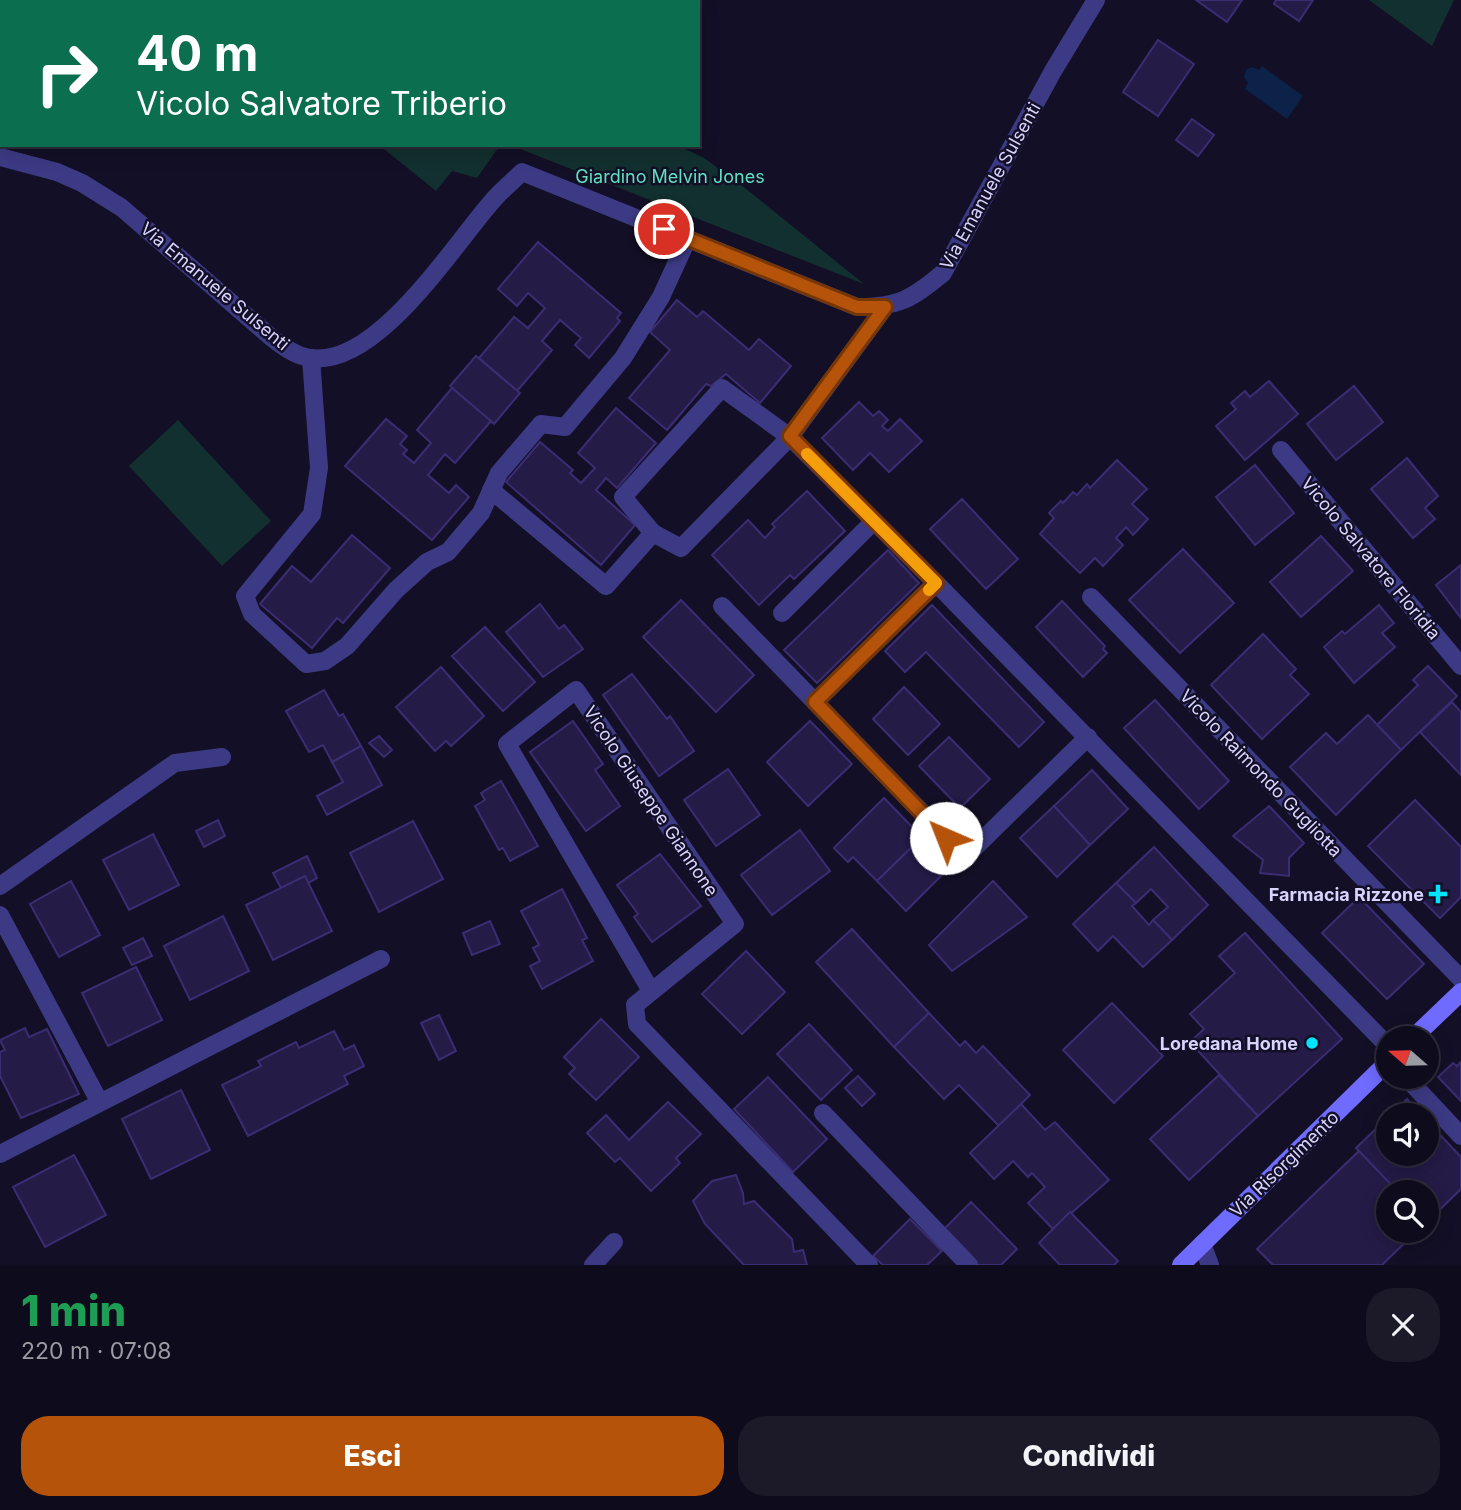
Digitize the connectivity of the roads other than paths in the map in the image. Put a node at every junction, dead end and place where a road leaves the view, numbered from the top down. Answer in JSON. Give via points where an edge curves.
{"nodes":[{"id":1,"x":1096,"y":0,"type":"edge"},
{"id":2,"x":0,"y":158,"type":"edge"},
{"id":3,"x":688,"y":238,"type":"junction"},
{"id":4,"x":885,"y":307,"type":"junction"},
{"id":5,"x":311,"y":358,"type":"junction"},
{"id":6,"x":790,"y":436,"type":"junction"},
{"id":7,"x":1281,"y":450,"type":"dead end"},
{"id":8,"x":491,"y":490,"type":"junction"},
{"id":9,"x":874,"y":521,"type":"junction"},
{"id":10,"x":653,"y":533,"type":"junction"},
{"id":11,"x":936,"y":583,"type":"junction"},
{"id":12,"x":1091,"y":597,"type":"dead end"},
{"id":13,"x":722,"y":606,"type":"dead end"},
{"id":14,"x":782,"y":613,"type":"dead end"},
{"id":15,"x":1461,"y":666,"type":"edge"},
{"id":16,"x":815,"y":702,"type":"junction"},
{"id":17,"x":1088,"y":737,"type":"junction"},
{"id":18,"x":222,"y":757,"type":"dead end"},
{"id":19,"x":0,"y":886,"type":"edge"},
{"id":20,"x":0,"y":915,"type":"edge"},
{"id":21,"x":381,"y":959,"type":"dead end"},
{"id":22,"x":1461,"y":979,"type":"edge"},
{"id":23,"x":651,"y":991,"type":"junction"},
{"id":24,"x":1461,"y":992,"type":"edge"},
{"id":25,"x":1426,"y":1026,"type":"edge"},
{"id":26,"x":1376,"y":1034,"type":"edge"},
{"id":27,"x":1376,"y":1074,"type":"edge"},
{"id":28,"x":1417,"y":1089,"type":"edge"},
{"id":29,"x":99,"y":1101,"type":"junction"},
{"id":30,"x":823,"y":1113,"type":"dead end"},
{"id":31,"x":1461,"y":1136,"type":"edge"},
{"id":32,"x":0,"y":1154,"type":"edge"},
{"id":33,"x":614,"y":1242,"type":"dead end"},
{"id":34,"x":1202,"y":1244,"type":"junction"},
{"id":35,"x":593,"y":1265,"type":"edge"},
{"id":36,"x":869,"y":1265,"type":"edge"},
{"id":37,"x":969,"y":1265,"type":"edge"},
{"id":38,"x":1181,"y":1265,"type":"edge"},
{"id":39,"x":1210,"y":1265,"type":"edge"}],
"edges":[{"from":1,"to":4,"type":"street","name":"Via Emanuele Sulsenti","via":[[943,273],[917,294]]},
{"from":2,"to":5,"type":"street","name":"Via Emanuele Sulsenti","via":[[57,172],[122,208],[272,338]]},
{"from":3,"to":4,"type":"street","name":"Via Emanuele Sulsenti","via":[[857,307]]},
{"from":3,"to":5,"type":"street","name":"Via Emanuele Sulsenti","via":[[522,172],[404,309],[368,339],[337,354]]},
{"from":3,"to":8,"type":"street","via":[[661,297],[624,358],[565,427],[541,424],[499,473]]},
{"from":4,"to":6,"type":"street"},
{"from":5,"to":8,"type":"street","via":[[319,468],[312,514],[245,596],[252,614],[306,664],[325,661],[347,646],[426,562],[448,552],[481,513]]},
{"from":6,"to":9,"type":"street"},
{"from":6,"to":10,"type":"street","via":[[681,548]]},
{"from":6,"to":10,"type":"street","via":[[722,388],[623,497]]},
{"from":7,"to":15,"type":"street","name":"Vicolo Salvatore Floridia"},
{"from":8,"to":10,"type":"street","via":[[606,586]]},
{"from":9,"to":11,"type":"street"},
{"from":9,"to":14,"type":"street"},
{"from":11,"to":16,"type":"street"},
{"from":11,"to":17,"type":"street"},
{"from":12,"to":22,"type":"street","name":"Vicolo Raimondo Gugliotta"},
{"from":13,"to":16,"type":"street"},
{"from":16,"to":17,"type":"street","via":[[965,857]]},
{"from":17,"to":26,"type":"street"},
{"from":18,"to":19,"type":"street","via":[[175,763]]},
{"from":20,"to":29,"type":"street"},
{"from":21,"to":29,"type":"street"},
{"from":23,"to":23,"type":"street","name":"Vicolo Giuseppe Giannone","via":[[735,923],[576,690],[507,744]]},
{"from":23,"to":36,"type":"street","name":"Vicolo Giuseppe Giannone","via":[[635,1005],[637,1024]]},
{"from":24,"to":25,"type":"street"},
{"from":27,"to":34,"type":"street","name":"Via Risorgimento"},
{"from":28,"to":31,"type":"street"},
{"from":29,"to":32,"type":"street"},
{"from":30,"to":37,"type":"street"},
{"from":33,"to":35,"type":"street"},
{"from":34,"to":38,"type":"street","name":"Via Risorgimento"},
{"from":34,"to":39,"type":"street"}]}
